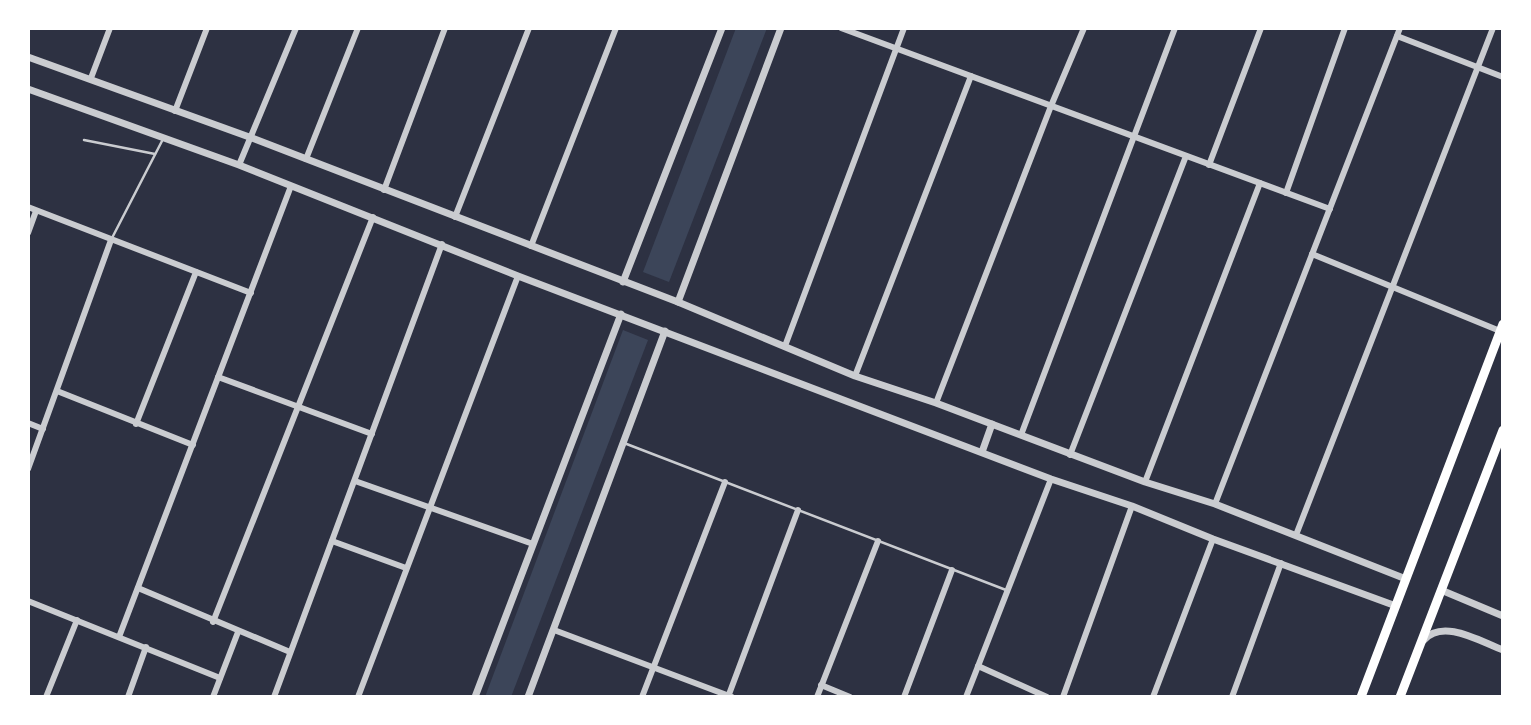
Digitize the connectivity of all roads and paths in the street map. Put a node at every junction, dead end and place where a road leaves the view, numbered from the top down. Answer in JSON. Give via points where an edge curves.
{"nodes":[{"id":1,"x":110,"y":28,"type":"edge"},
{"id":2,"x":207,"y":28,"type":"edge"},
{"id":3,"x":296,"y":28,"type":"edge"},
{"id":4,"x":358,"y":28,"type":"edge"},
{"id":5,"x":445,"y":28,"type":"edge"},
{"id":6,"x":529,"y":28,"type":"edge"},
{"id":7,"x":616,"y":28,"type":"edge"},
{"id":8,"x":722,"y":28,"type":"edge"},
{"id":9,"x":782,"y":28,"type":"edge"},
{"id":10,"x":841,"y":28,"type":"edge"},
{"id":11,"x":905,"y":28,"type":"edge"},
{"id":12,"x":1084,"y":28,"type":"edge"},
{"id":13,"x":1175,"y":28,"type":"edge"},
{"id":14,"x":1261,"y":28,"type":"edge"},
{"id":15,"x":1345,"y":28,"type":"edge"},
{"id":16,"x":1493,"y":28,"type":"edge"},
{"id":17,"x":1399,"y":32,"type":"edge"},
{"id":18,"x":897,"y":49,"type":"junction"},
{"id":19,"x":28,"y":57,"type":"edge"},
{"id":20,"x":1478,"y":68,"type":"junction"},
{"id":21,"x":971,"y":76,"type":"junction"},
{"id":22,"x":1503,"y":77,"type":"edge"},
{"id":23,"x":91,"y":78,"type":"junction"},
{"id":24,"x":28,"y":89,"type":"edge"},
{"id":25,"x":1051,"y":106,"type":"junction"},
{"id":26,"x":174,"y":111,"type":"junction"},
{"id":27,"x":1134,"y":137,"type":"junction"},
{"id":28,"x":164,"y":138,"type":"junction"},
{"id":29,"x":252,"y":138,"type":"junction"},
{"id":30,"x":84,"y":140,"type":"dead end"},
{"id":31,"x":155,"y":154,"type":"junction"},
{"id":32,"x":1186,"y":156,"type":"junction"},
{"id":33,"x":306,"y":159,"type":"junction"},
{"id":34,"x":1209,"y":164,"type":"junction"},
{"id":35,"x":239,"y":166,"type":"junction"},
{"id":36,"x":1260,"y":183,"type":"junction"},
{"id":37,"x":291,"y":186,"type":"junction"},
{"id":38,"x":384,"y":190,"type":"junction"},
{"id":39,"x":1286,"y":193,"type":"junction"},
{"id":40,"x":28,"y":207,"type":"edge"},
{"id":41,"x":1330,"y":209,"type":"junction"},
{"id":42,"x":36,"y":211,"type":"junction"},
{"id":43,"x":373,"y":217,"type":"junction"},
{"id":44,"x":455,"y":217,"type":"junction"},
{"id":45,"x":28,"y":233,"type":"edge"},
{"id":46,"x":111,"y":240,"type":"junction"},
{"id":47,"x":442,"y":244,"type":"junction"},
{"id":48,"x":531,"y":246,"type":"junction"},
{"id":49,"x":1312,"y":254,"type":"junction"},
{"id":50,"x":196,"y":272,"type":"junction"},
{"id":51,"x":518,"y":276,"type":"junction"},
{"id":52,"x":622,"y":282,"type":"junction"},
{"id":53,"x":1392,"y":286,"type":"junction"},
{"id":54,"x":251,"y":293,"type":"junction"},
{"id":55,"x":678,"y":302,"type":"junction"},
{"id":56,"x":621,"y":314,"type":"junction"},
{"id":57,"x":1502,"y":327,"type":"edge"},
{"id":58,"x":665,"y":331,"type":"junction"},
{"id":59,"x":785,"y":346,"type":"junction"},
{"id":60,"x":855,"y":376,"type":"junction"},
{"id":61,"x":218,"y":377,"type":"junction"},
{"id":62,"x":57,"y":391,"type":"junction"},
{"id":63,"x":936,"y":403,"type":"junction"},
{"id":64,"x":297,"y":406,"type":"junction"},
{"id":65,"x":28,"y":423,"type":"edge"},
{"id":66,"x":136,"y":424,"type":"junction"},
{"id":67,"x":992,"y":425,"type":"junction"},
{"id":68,"x":43,"y":429,"type":"junction"},
{"id":69,"x":1503,"y":430,"type":"edge"},
{"id":70,"x":372,"y":434,"type":"junction"},
{"id":71,"x":1021,"y":435,"type":"junction"},
{"id":72,"x":624,"y":443,"type":"junction"},
{"id":73,"x":193,"y":445,"type":"junction"},
{"id":74,"x":982,"y":452,"type":"junction"},
{"id":75,"x":1070,"y":455,"type":"junction"},
{"id":76,"x":28,"y":469,"type":"edge"},
{"id":77,"x":1051,"y":479,"type":"junction"},
{"id":78,"x":355,"y":481,"type":"junction"},
{"id":79,"x":725,"y":482,"type":"junction"},
{"id":80,"x":1145,"y":482,"type":"junction"},
{"id":81,"x":1215,"y":503,"type":"junction"},
{"id":82,"x":1132,"y":506,"type":"junction"},
{"id":83,"x":431,"y":508,"type":"junction"},
{"id":84,"x":798,"y":510,"type":"junction"},
{"id":85,"x":1296,"y":535,"type":"junction"},
{"id":86,"x":1213,"y":539,"type":"junction"},
{"id":87,"x":332,"y":541,"type":"junction"},
{"id":88,"x":878,"y":541,"type":"junction"},
{"id":89,"x":533,"y":544,"type":"junction"},
{"id":90,"x":1281,"y":563,"type":"junction"},
{"id":91,"x":406,"y":568,"type":"junction"},
{"id":92,"x":952,"y":569,"type":"junction"},
{"id":93,"x":1406,"y":579,"type":"junction"},
{"id":94,"x":138,"y":588,"type":"junction"},
{"id":95,"x":1441,"y":590,"type":"junction"},
{"id":96,"x":1007,"y":591,"type":"junction"},
{"id":97,"x":28,"y":601,"type":"edge"},
{"id":98,"x":1396,"y":606,"type":"junction"},
{"id":99,"x":1503,"y":616,"type":"edge"},
{"id":100,"x":77,"y":620,"type":"junction"},
{"id":101,"x":213,"y":622,"type":"junction"},
{"id":102,"x":554,"y":630,"type":"junction"},
{"id":103,"x":238,"y":632,"type":"junction"},
{"id":104,"x":119,"y":637,"type":"junction"},
{"id":105,"x":1419,"y":646,"type":"junction"},
{"id":106,"x":146,"y":648,"type":"junction"},
{"id":107,"x":1503,"y":650,"type":"edge"},
{"id":108,"x":290,"y":652,"type":"junction"},
{"id":109,"x":654,"y":667,"type":"junction"},
{"id":110,"x":978,"y":667,"type":"junction"},
{"id":111,"x":220,"y":678,"type":"junction"},
{"id":112,"x":821,"y":685,"type":"junction"},
{"id":113,"x":730,"y":696,"type":"edge"},
{"id":114,"x":46,"y":697,"type":"edge"},
{"id":115,"x":128,"y":697,"type":"edge"},
{"id":116,"x":213,"y":697,"type":"edge"},
{"id":117,"x":274,"y":697,"type":"edge"},
{"id":118,"x":358,"y":697,"type":"edge"},
{"id":119,"x":475,"y":697,"type":"edge"},
{"id":120,"x":528,"y":697,"type":"edge"},
{"id":121,"x":642,"y":697,"type":"edge"},
{"id":122,"x":817,"y":697,"type":"edge"},
{"id":123,"x":850,"y":697,"type":"edge"},
{"id":124,"x":904,"y":697,"type":"edge"},
{"id":125,"x":966,"y":697,"type":"edge"},
{"id":126,"x":1047,"y":697,"type":"edge"},
{"id":127,"x":1063,"y":697,"type":"edge"},
{"id":128,"x":1153,"y":697,"type":"edge"},
{"id":129,"x":1232,"y":697,"type":"edge"},
{"id":130,"x":1361,"y":697,"type":"edge"},
{"id":131,"x":1400,"y":697,"type":"edge"}],
"edges":[{"from":1,"to":23,"type":"street"},
{"from":2,"to":26,"type":"street"},
{"from":3,"to":29,"type":"street"},
{"from":4,"to":33,"type":"street"},
{"from":5,"to":38,"type":"street"},
{"from":6,"to":44,"type":"street"},
{"from":7,"to":48,"type":"street"},
{"from":8,"to":52,"type":"street"},
{"from":9,"to":55,"type":"street"},
{"from":10,"to":18,"type":"street"},
{"from":11,"to":18,"type":"street"},
{"from":12,"to":25,"type":"street"},
{"from":13,"to":27,"type":"street"},
{"from":14,"to":34,"type":"street"},
{"from":15,"to":39,"type":"street"},
{"from":16,"to":20,"type":"street"},
{"from":17,"to":20,"type":"street"},
{"from":17,"to":41,"type":"street"},
{"from":18,"to":21,"type":"street"},
{"from":18,"to":59,"type":"street"},
{"from":19,"to":23,"type":"street"},
{"from":20,"to":22,"type":"street"},
{"from":20,"to":53,"type":"street"},
{"from":21,"to":25,"type":"street"},
{"from":21,"to":60,"type":"street"},
{"from":23,"to":26,"type":"street"},
{"from":24,"to":28,"type":"street"},
{"from":25,"to":27,"type":"street"},
{"from":25,"to":63,"type":"street"},
{"from":26,"to":29,"type":"street"},
{"from":27,"to":32,"type":"street"},
{"from":27,"to":71,"type":"street"},
{"from":28,"to":31,"type":"lane"},
{"from":28,"to":35,"type":"street"},
{"from":29,"to":33,"type":"street"},
{"from":29,"to":35,"type":"street"},
{"from":30,"to":31,"type":"lane"},
{"from":31,"to":46,"type":"lane"},
{"from":32,"to":34,"type":"street"},
{"from":32,"to":75,"type":"street"},
{"from":33,"to":38,"type":"street"},
{"from":34,"to":36,"type":"street"},
{"from":35,"to":37,"type":"street"},
{"from":36,"to":39,"type":"street"},
{"from":36,"to":80,"type":"street"},
{"from":37,"to":43,"type":"street"},
{"from":37,"to":54,"type":"street"},
{"from":38,"to":44,"type":"street"},
{"from":39,"to":41,"type":"street"},
{"from":40,"to":42,"type":"street"},
{"from":41,"to":49,"type":"street"},
{"from":42,"to":45,"type":"street"},
{"from":42,"to":46,"type":"street"},
{"from":43,"to":47,"type":"street"},
{"from":43,"to":64,"type":"street"},
{"from":44,"to":48,"type":"street"},
{"from":46,"to":50,"type":"street"},
{"from":46,"to":62,"type":"street"},
{"from":47,"to":51,"type":"street"},
{"from":47,"to":70,"type":"street"},
{"from":48,"to":52,"type":"street"},
{"from":49,"to":53,"type":"street"},
{"from":49,"to":81,"type":"street"},
{"from":50,"to":54,"type":"street"},
{"from":50,"to":66,"type":"street"},
{"from":51,"to":56,"type":"street"},
{"from":51,"to":83,"type":"street"},
{"from":52,"to":55,"type":"street"},
{"from":53,"to":57,"type":"street"},
{"from":53,"to":85,"type":"street"},
{"from":54,"to":61,"type":"street"},
{"from":55,"to":59,"type":"street"},
{"from":56,"to":58,"type":"street"},
{"from":56,"to":89,"type":"street"},
{"from":57,"to":93,"type":"main road"},
{"from":58,"to":72,"type":"street"},
{"from":58,"to":74,"type":"street"},
{"from":59,"to":60,"type":"street"},
{"from":60,"to":63,"type":"street"},
{"from":61,"to":64,"type":"street"},
{"from":61,"to":73,"type":"street"},
{"from":62,"to":66,"type":"street"},
{"from":62,"to":68,"type":"street"},
{"from":63,"to":67,"type":"street"},
{"from":64,"to":70,"type":"street"},
{"from":64,"to":101,"type":"street"},
{"from":65,"to":68,"type":"street"},
{"from":66,"to":73,"type":"street"},
{"from":67,"to":71,"type":"street"},
{"from":67,"to":74,"type":"street"},
{"from":68,"to":76,"type":"street"},
{"from":69,"to":95,"type":"main road"},
{"from":70,"to":78,"type":"street"},
{"from":71,"to":75,"type":"street"},
{"from":72,"to":79,"type":"lane"},
{"from":72,"to":102,"type":"street"},
{"from":73,"to":94,"type":"street"},
{"from":74,"to":77,"type":"street"},
{"from":75,"to":80,"type":"street"},
{"from":77,"to":82,"type":"street"},
{"from":77,"to":96,"type":"street"},
{"from":78,"to":83,"type":"street"},
{"from":78,"to":87,"type":"street"},
{"from":79,"to":84,"type":"lane"},
{"from":79,"to":109,"type":"street"},
{"from":80,"to":81,"type":"street"},
{"from":81,"to":85,"type":"street"},
{"from":82,"to":86,"type":"street"},
{"from":82,"to":127,"type":"street"},
{"from":83,"to":89,"type":"street"},
{"from":83,"to":91,"type":"street"},
{"from":84,"to":88,"type":"lane"},
{"from":84,"to":113,"type":"street"},
{"from":85,"to":93,"type":"street"},
{"from":86,"to":90,"type":"street"},
{"from":86,"to":128,"type":"street"},
{"from":87,"to":91,"type":"street"},
{"from":87,"to":108,"type":"street"},
{"from":88,"to":92,"type":"lane"},
{"from":88,"to":112,"type":"street"},
{"from":89,"to":119,"type":"street"},
{"from":90,"to":98,"type":"street"},
{"from":90,"to":129,"type":"street"},
{"from":91,"to":118,"type":"street"},
{"from":92,"to":96,"type":"lane"},
{"from":92,"to":124,"type":"street"},
{"from":93,"to":98,"type":"main road"},
{"from":94,"to":101,"type":"street"},
{"from":94,"to":104,"type":"street"},
{"from":95,"to":99,"type":"street"},
{"from":95,"to":105,"type":"main road"},
{"from":96,"to":110,"type":"street"},
{"from":97,"to":100,"type":"street"},
{"from":98,"to":130,"type":"main road"},
{"from":100,"to":104,"type":"street"},
{"from":100,"to":114,"type":"street"},
{"from":101,"to":103,"type":"street"},
{"from":102,"to":109,"type":"street"},
{"from":102,"to":120,"type":"street"},
{"from":103,"to":108,"type":"street"},
{"from":103,"to":111,"type":"street"},
{"from":104,"to":106,"type":"street"},
{"from":105,"to":107,"type":"street","via":[[1426,636],[1448,631]]},
{"from":105,"to":131,"type":"main road"},
{"from":106,"to":111,"type":"street"},
{"from":106,"to":115,"type":"street"},
{"from":108,"to":117,"type":"street"},
{"from":109,"to":113,"type":"street"},
{"from":109,"to":121,"type":"street"},
{"from":110,"to":125,"type":"street"},
{"from":110,"to":126,"type":"street"},
{"from":111,"to":116,"type":"street"},
{"from":112,"to":122,"type":"street"},
{"from":112,"to":123,"type":"street"}]}
